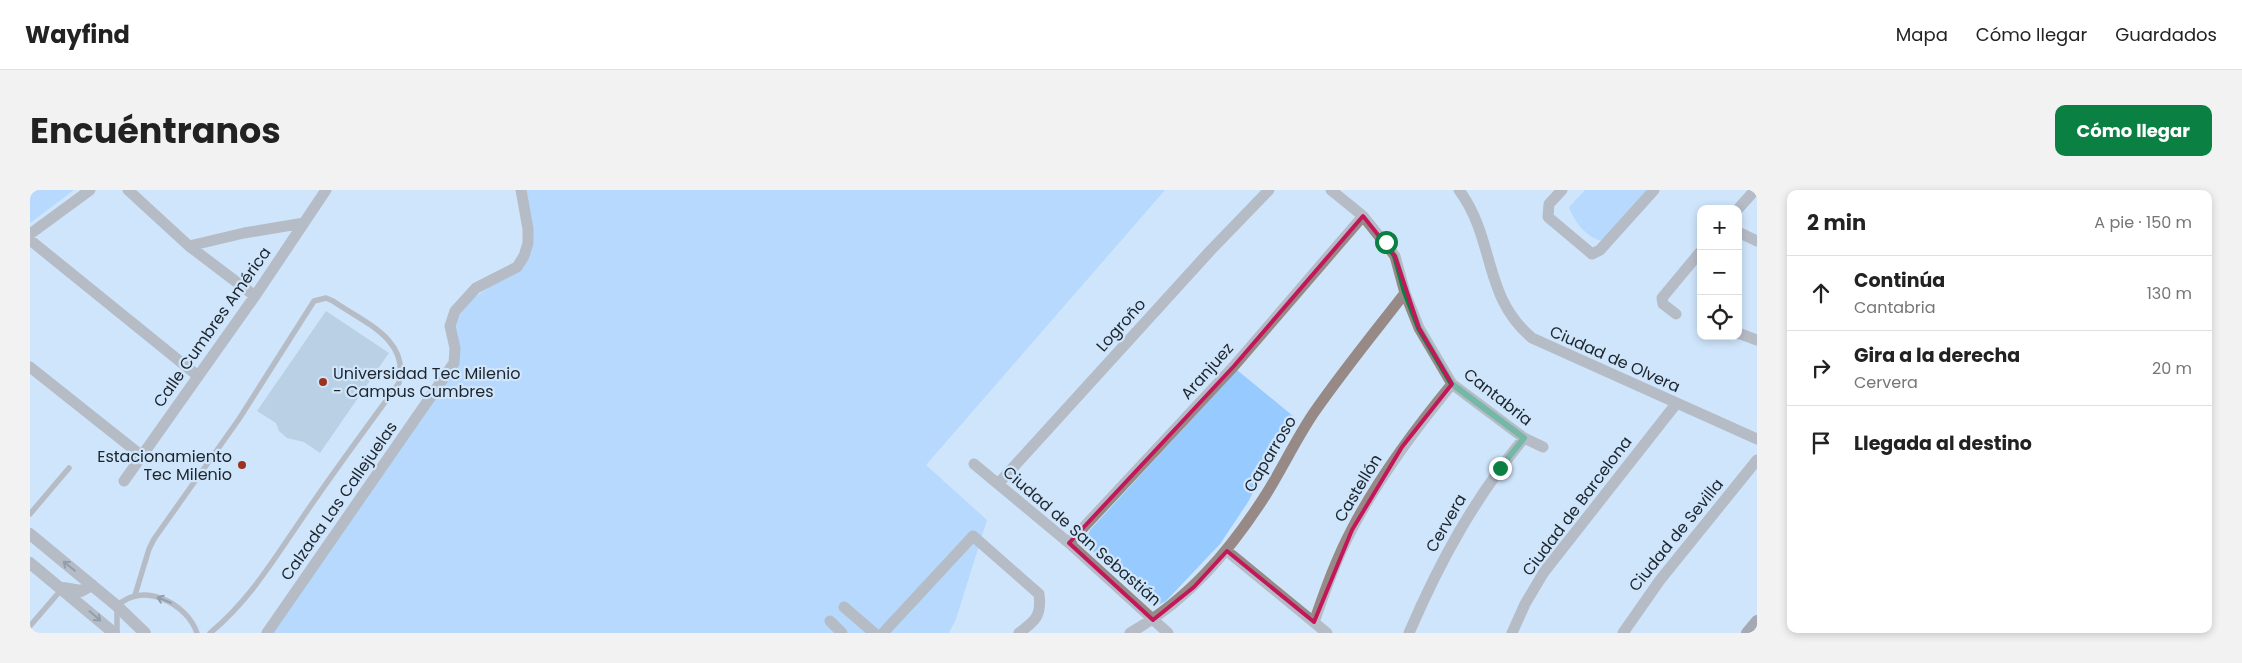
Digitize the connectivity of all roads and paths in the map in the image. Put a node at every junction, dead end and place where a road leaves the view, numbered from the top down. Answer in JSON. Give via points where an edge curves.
{"nodes":[{"id":1,"x":90,"y":190,"type":"edge"},
{"id":2,"x":128,"y":190,"type":"edge"},
{"id":3,"x":326,"y":190,"type":"edge"},
{"id":4,"x":521,"y":190,"type":"edge"},
{"id":5,"x":1270,"y":190,"type":"edge"},
{"id":6,"x":1331,"y":190,"type":"edge"},
{"id":7,"x":1459,"y":190,"type":"edge"},
{"id":8,"x":1562,"y":190,"type":"edge"},
{"id":9,"x":1654,"y":190,"type":"edge"},
{"id":10,"x":1755,"y":190,"type":"edge"},
{"id":11,"x":1742,"y":205,"type":"edge"},
{"id":12,"x":1363,"y":216,"type":"junction"},
{"id":13,"x":304,"y":222,"type":"junction"},
{"id":14,"x":30,"y":234,"type":"edge"},
{"id":15,"x":1742,"y":234,"type":"edge"},
{"id":16,"x":30,"y":240,"type":"edge"},
{"id":17,"x":1757,"y":241,"type":"edge"},
{"id":18,"x":189,"y":246,"type":"junction"},
{"id":19,"x":1697,"y":256,"type":"edge"},
{"id":20,"x":1405,"y":292,"type":"junction"},
{"id":21,"x":255,"y":296,"type":"junction"},
{"id":22,"x":1676,"y":314,"type":"dead end"},
{"id":23,"x":1742,"y":334,"type":"edge"},
{"id":24,"x":1757,"y":340,"type":"edge"},
{"id":25,"x":30,"y":367,"type":"edge"},
{"id":26,"x":198,"y":376,"type":"junction"},
{"id":27,"x":1452,"y":384,"type":"junction"},
{"id":28,"x":1676,"y":404,"type":"junction"},
{"id":29,"x":1524,"y":438,"type":"junction"},
{"id":30,"x":1757,"y":439,"type":"edge"},
{"id":31,"x":1543,"y":447,"type":"dead end"},
{"id":32,"x":142,"y":456,"type":"junction"},
{"id":33,"x":1757,"y":460,"type":"edge"},
{"id":34,"x":974,"y":464,"type":"dead end"},
{"id":35,"x":69,"y":468,"type":"dead end"},
{"id":36,"x":124,"y":481,"type":"dead end"},
{"id":37,"x":998,"y":484,"type":"junction"},
{"id":38,"x":30,"y":514,"type":"edge"},
{"id":39,"x":30,"y":534,"type":"edge"},
{"id":40,"x":1069,"y":543,"type":"junction"},
{"id":41,"x":1227,"y":551,"type":"junction"},
{"id":42,"x":30,"y":563,"type":"edge"},
{"id":43,"x":92,"y":585,"type":"junction"},
{"id":44,"x":63,"y":588,"type":"junction"},
{"id":45,"x":136,"y":596,"type":"junction"},
{"id":46,"x":117,"y":606,"type":"junction"},
{"id":47,"x":844,"y":607,"type":"dead end"},
{"id":48,"x":1153,"y":620,"type":"junction"},
{"id":49,"x":830,"y":621,"type":"dead end"},
{"id":50,"x":1757,"y":621,"type":"edge"},
{"id":51,"x":1314,"y":622,"type":"junction"},
{"id":52,"x":30,"y":626,"type":"edge"},
{"id":53,"x":116,"y":633,"type":"edge"},
{"id":54,"x":145,"y":633,"type":"edge"},
{"id":55,"x":197,"y":633,"type":"edge"},
{"id":56,"x":210,"y":633,"type":"edge"},
{"id":57,"x":267,"y":633,"type":"edge"},
{"id":58,"x":842,"y":633,"type":"edge"},
{"id":59,"x":874,"y":633,"type":"edge"},
{"id":60,"x":883,"y":633,"type":"edge"},
{"id":61,"x":1018,"y":633,"type":"edge"},
{"id":62,"x":1130,"y":633,"type":"edge"},
{"id":63,"x":1168,"y":633,"type":"edge"},
{"id":64,"x":1327,"y":633,"type":"edge"},
{"id":65,"x":1409,"y":633,"type":"edge"},
{"id":66,"x":1512,"y":633,"type":"edge"},
{"id":67,"x":1623,"y":633,"type":"edge"},
{"id":68,"x":1747,"y":633,"type":"edge"}],
"edges":[{"from":1,"to":14,"type":"street"},
{"from":2,"to":18,"type":"street"},
{"from":3,"to":13,"type":"street","name":"Calle Cumbres América"},
{"from":4,"to":57,"type":"street","name":"Calzada Las Callejuelas","via":[[528,229],[524,256],[517,267],[476,288],[455,311],[450,326],[455,348],[454,363]]},
{"from":5,"to":37,"type":"street","name":"Logroño","via":[[1210,251]]},
{"from":6,"to":12,"type":"street","name":"Cantabria"},
{"from":7,"to":28,"type":"street","name":"Ciudad de Olvera","via":[[1482,231],[1505,307],[1519,327],[1544,346]]},
{"from":8,"to":9,"type":"street","via":[[1549,204],[1548,217],[1592,254],[1600,250]]},
{"from":10,"to":11,"type":"street"},
{"from":12,"to":20,"type":"street","name":"Cantabria","via":[[1395,256]]},
{"from":12,"to":40,"type":"street","name":"Aranjuez","via":[[1234,366]]},
{"from":13,"to":18,"type":"street"},
{"from":13,"to":21,"type":"street","name":"Calle Cumbres América"},
{"from":15,"to":17,"type":"street"},
{"from":16,"to":26,"type":"street"},
{"from":18,"to":21,"type":"street"},
{"from":19,"to":22,"type":"street","via":[[1662,298]]},
{"from":20,"to":27,"type":"street","name":"Cantabria","via":[[1431,350]]},
{"from":20,"to":41,"type":"street","name":"Caparroso","via":[[1314,413],[1265,496]]},
{"from":21,"to":26,"type":"street","name":"Calle Cumbres América"},
{"from":23,"to":24,"type":"street"},
{"from":25,"to":32,"type":"street"},
{"from":26,"to":32,"type":"street","name":"Calle Cumbres América"},
{"from":27,"to":29,"type":"street","name":"Cantabria"},
{"from":27,"to":51,"type":"street","name":"Castellón","via":[[1402,447],[1356,521]]},
{"from":28,"to":30,"type":"street","name":"Ciudad de Olvera"},
{"from":28,"to":66,"type":"street","name":"Ciudad de Barcelona","via":[[1544,572]]},
{"from":29,"to":31,"type":"street","name":"Cantabria"},
{"from":29,"to":65,"type":"street","name":"Cervera","via":[[1470,512],[1433,578]]},
{"from":32,"to":36,"type":"street","name":"Calle Cumbres América"},
{"from":33,"to":67,"type":"street","name":"Ciudad de Sevilla","via":[[1660,580]]},
{"from":34,"to":37,"type":"street","name":"Ciudad de San Sebastián"},
{"from":35,"to":38,"type":"lane"},
{"from":37,"to":40,"type":"street","name":"Ciudad de San Sebastián"},
{"from":43,"to":39,"type":"street","one_way":true},
{"from":40,"to":48,"type":"street","name":"Ciudad de San Sebastián"},
{"from":41,"to":48,"type":"street","name":"Caparroso","via":[[1194,587]]},
{"from":41,"to":51,"type":"street"},
{"from":42,"to":44,"type":"street"},
{"from":43,"to":44,"type":"street","via":[[81,591]]},
{"from":43,"to":46,"type":"street"},
{"from":44,"to":52,"type":"lane"},
{"from":44,"to":53,"type":"street","one_way":true},
{"from":45,"to":46,"type":"lane","via":[[123,600]]},
{"from":55,"to":45,"type":"lane","one_way":true,"via":[[186,614],[172,603],[158,597]]},
{"from":45,"to":56,"type":"lane","via":[[149,549],[180,500],[239,419],[314,302],[326,298],[333,301],[392,342],[401,360],[399,383],[265,575],[243,603]]},
{"from":46,"to":53,"type":"lane"},
{"from":46,"to":54,"type":"street"},
{"from":47,"to":59,"type":"street"},
{"from":48,"to":62,"type":"street","name":"Caparroso"},
{"from":48,"to":63,"type":"street","name":"Ciudad de San Sebastián"},
{"from":49,"to":58,"type":"street"},
{"from":50,"to":68,"type":"main road"},
{"from":51,"to":64,"type":"street"},
{"from":60,"to":61,"type":"street","via":[[972,536],[1039,594],[1041,608],[1034,622]]}]}
